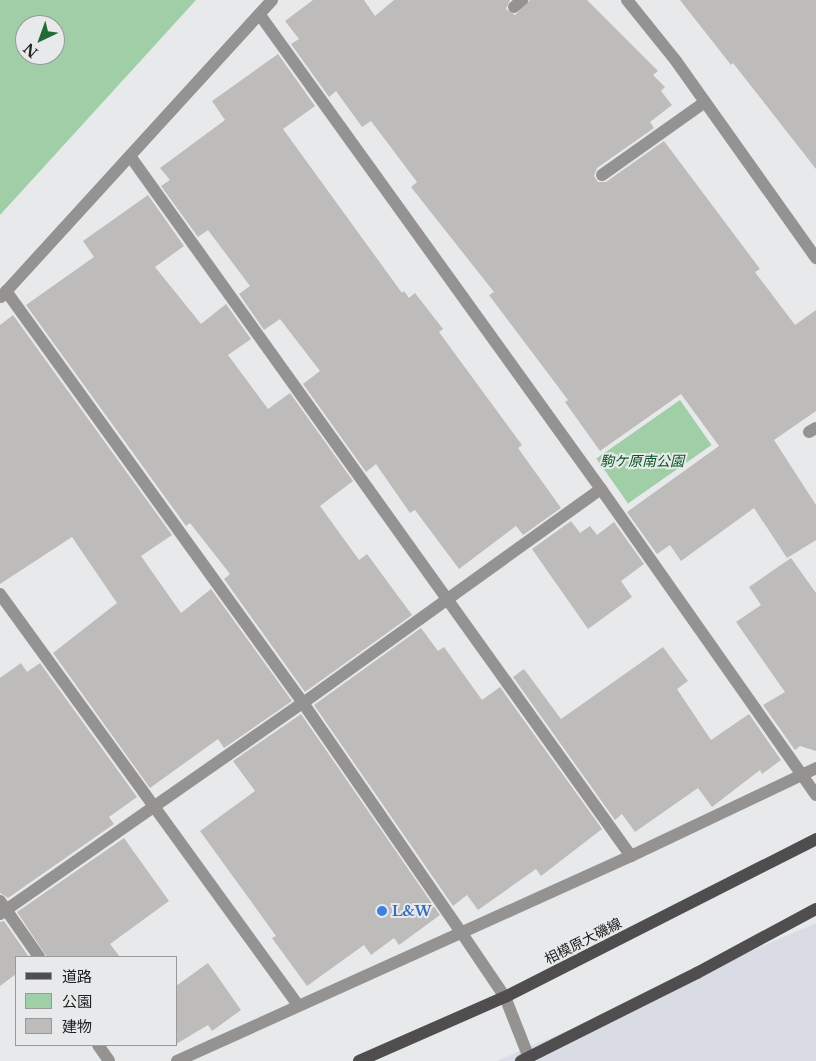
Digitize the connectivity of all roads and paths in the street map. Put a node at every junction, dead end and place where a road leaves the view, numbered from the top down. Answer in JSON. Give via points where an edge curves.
{"nodes":[{"id":1,"x":272,"y":0,"type":"edge"},
{"id":2,"x":627,"y":0,"type":"edge"},
{"id":3,"x":260,"y":16,"type":"junction"},
{"id":4,"x":705,"y":102,"type":"junction"},
{"id":5,"x":130,"y":156,"type":"junction"},
{"id":6,"x":602,"y":175,"type":"dead end"},
{"id":7,"x":816,"y":258,"type":"edge"},
{"id":8,"x":3,"y":295,"type":"edge"},
{"id":9,"x":601,"y":489,"type":"junction"},
{"id":10,"x":0,"y":594,"type":"edge"},
{"id":11,"x":446,"y":599,"type":"junction"},
{"id":12,"x":303,"y":703,"type":"junction"},
{"id":13,"x":816,"y":768,"type":"edge"},
{"id":14,"x":803,"y":776,"type":"junction"},
{"id":15,"x":816,"y":794,"type":"edge"},
{"id":16,"x":153,"y":806,"type":"junction"},
{"id":17,"x":816,"y":839,"type":"edge"},
{"id":18,"x":631,"y":856,"type":"junction"},
{"id":19,"x":2,"y":908,"type":"edge"},
{"id":20,"x":816,"y":909,"type":"edge"},
{"id":21,"x":461,"y":932,"type":"junction"},
{"id":22,"x":38,"y":956,"type":"edge"},
{"id":23,"x":505,"y":997,"type":"junction"},
{"id":24,"x":298,"y":1005,"type":"junction"},
{"id":25,"x":99,"y":1046,"type":"edge"},
{"id":26,"x":525,"y":1059,"type":"edge"},
{"id":27,"x":109,"y":1061,"type":"edge"},
{"id":28,"x":177,"y":1061,"type":"edge"},
{"id":29,"x":359,"y":1061,"type":"edge"}],
"edges":[{"from":1,"to":3,"type":"street"},
{"from":2,"to":4,"type":"street"},
{"from":3,"to":5,"type":"street"},
{"from":3,"to":9,"type":"street"},
{"from":4,"to":6,"type":"street"},
{"from":4,"to":7,"type":"street"},
{"from":5,"to":8,"type":"street"},
{"from":5,"to":11,"type":"street"},
{"from":8,"to":12,"type":"street"},
{"from":9,"to":11,"type":"street"},
{"from":9,"to":14,"type":"street"},
{"from":10,"to":16,"type":"street"},
{"from":11,"to":12,"type":"street"},
{"from":11,"to":18,"type":"street"},
{"from":12,"to":16,"type":"street"},
{"from":12,"to":21,"type":"street"},
{"from":13,"to":14,"type":"street"},
{"from":14,"to":15,"type":"street"},
{"from":14,"to":18,"type":"street"},
{"from":16,"to":19,"type":"street"},
{"from":16,"to":24,"type":"street"},
{"from":17,"to":23,"type":"main road","name":"相模原大磯線"},
{"from":18,"to":21,"type":"street"},
{"from":19,"to":22,"type":"street"},
{"from":20,"to":26,"type":"main road"},
{"from":21,"to":23,"type":"street"},
{"from":21,"to":24,"type":"street"},
{"from":23,"to":26,"type":"street"},
{"from":23,"to":29,"type":"main road","name":"相模原大磯線"},
{"from":24,"to":28,"type":"street"},
{"from":25,"to":27,"type":"street"}]}
